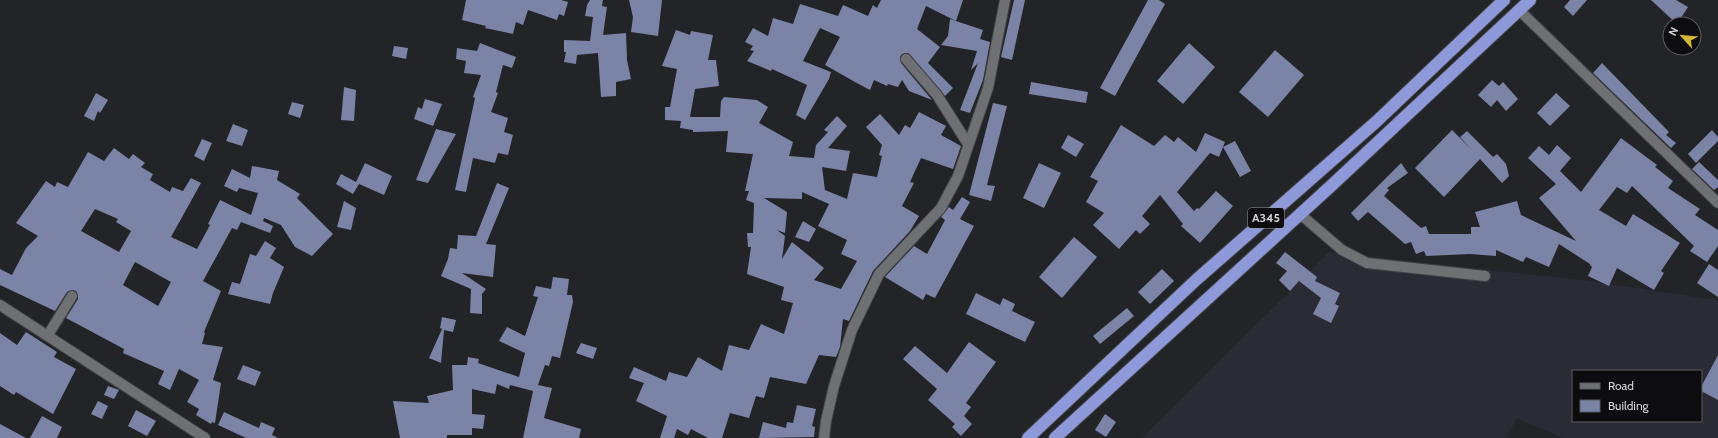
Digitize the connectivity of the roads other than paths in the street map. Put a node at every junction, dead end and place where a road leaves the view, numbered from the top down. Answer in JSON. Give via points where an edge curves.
{"nodes":[{"id":1,"x":1005,"y":0,"type":"edge"},
{"id":2,"x":1504,"y":0,"type":"edge"},
{"id":3,"x":1530,"y":0,"type":"edge"},
{"id":4,"x":1519,"y":10,"type":"junction"},
{"id":5,"x":906,"y":60,"type":"dead end"},
{"id":6,"x":968,"y":144,"type":"junction"},
{"id":7,"x":1716,"y":197,"type":"edge"},
{"id":8,"x":1300,"y":214,"type":"junction"},
{"id":9,"x":1485,"y":276,"type":"dead end"},
{"id":10,"x":72,"y":296,"type":"dead end"},
{"id":11,"x":0,"y":305,"type":"edge"},
{"id":12,"x":48,"y":335,"type":"junction"},
{"id":13,"x":205,"y":438,"type":"edge"},
{"id":14,"x":824,"y":438,"type":"edge"},
{"id":15,"x":1028,"y":438,"type":"edge"},
{"id":16,"x":1055,"y":438,"type":"edge"}],
"edges":[{"from":1,"to":6,"type":"street","via":[[988,88]]},
{"from":2,"to":15,"type":"highway","number":"A345","via":[[1377,121],[1196,280]]},
{"from":3,"to":4,"type":"highway","number":"A345"},
{"from":4,"to":7,"type":"street"},
{"from":4,"to":8,"type":"highway","number":"A345"},
{"from":5,"to":6,"type":"street","via":[[937,95]]},
{"from":6,"to":14,"type":"street","via":[[958,176],[941,208],[879,274],[852,330],[834,386]]},
{"from":8,"to":9,"type":"street","via":[[1342,250],[1367,263]]},
{"from":8,"to":16,"type":"highway","number":"A345"},
{"from":10,"to":12,"type":"street"},
{"from":11,"to":12,"type":"street"},
{"from":12,"to":13,"type":"street"}]}
